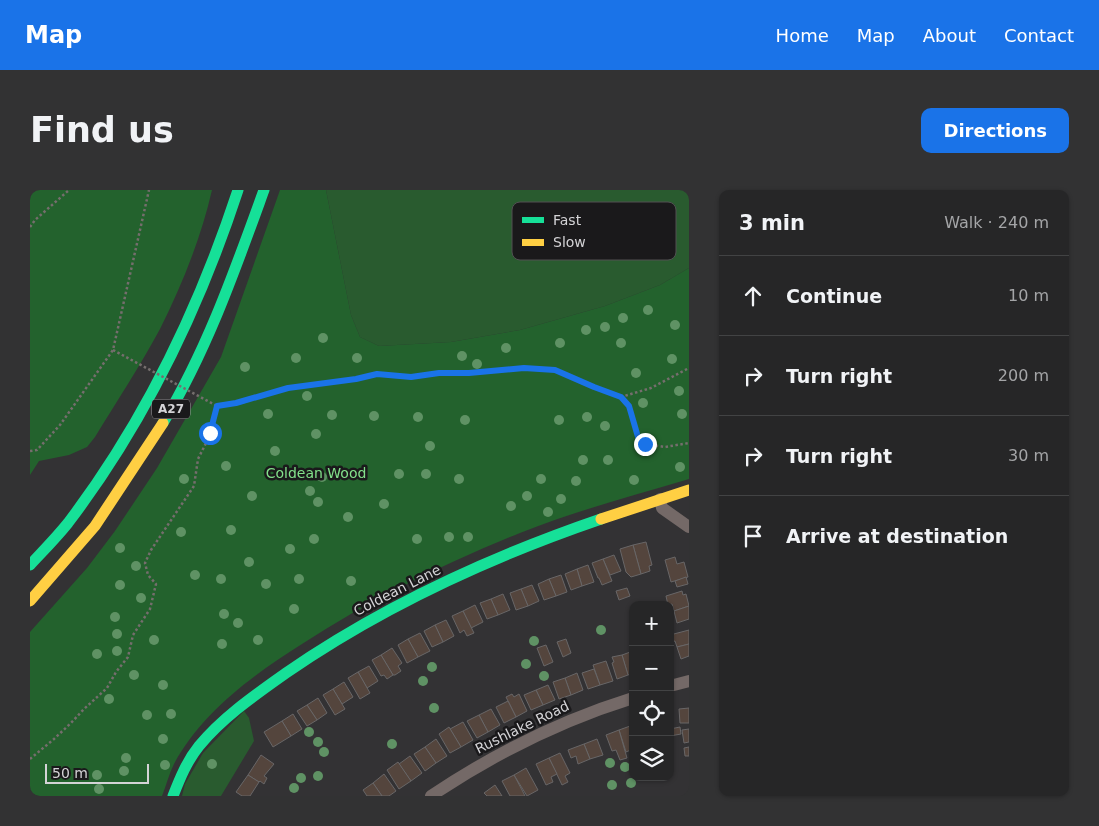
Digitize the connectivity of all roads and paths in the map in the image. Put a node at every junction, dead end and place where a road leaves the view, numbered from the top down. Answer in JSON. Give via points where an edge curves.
{"nodes":[{"id":1,"x":68,"y":190,"type":"edge"},
{"id":2,"x":149,"y":190,"type":"edge"},
{"id":3,"x":238,"y":190,"type":"edge"},
{"id":4,"x":264,"y":190,"type":"edge"},
{"id":5,"x":30,"y":227,"type":"edge"},
{"id":6,"x":113,"y":350,"type":"junction"},
{"id":7,"x":689,"y":368,"type":"edge"},
{"id":8,"x":621,"y":397,"type":"junction"},
{"id":9,"x":217,"y":406,"type":"junction"},
{"id":10,"x":689,"y":443,"type":"edge"},
{"id":11,"x":30,"y":451,"type":"edge"},
{"id":12,"x":689,"y":490,"type":"edge"},
{"id":13,"x":660,"y":499,"type":"junction"},
{"id":14,"x":689,"y":527,"type":"edge"},
{"id":15,"x":30,"y":565,"type":"edge"},
{"id":16,"x":30,"y":602,"type":"edge"},
{"id":17,"x":689,"y":681,"type":"edge"},
{"id":18,"x":674,"y":685,"type":"edge"},
{"id":19,"x":629,"y":699,"type":"edge"},
{"id":20,"x":30,"y":759,"type":"edge"},
{"id":21,"x":173,"y":796,"type":"edge"},
{"id":22,"x":431,"y":796,"type":"edge"}],
"edges":[{"from":1,"to":5,"type":"path"},
{"from":2,"to":6,"type":"path"},
{"from":3,"to":15,"type":"main road","number":"A27","via":[[199,299],[157,384],[126,438],[71,518]]},
{"from":4,"to":16,"type":"main road","number":"A27","via":[[225,298],[174,404],[95,526]]},
{"from":6,"to":9,"type":"path","bridge":true},
{"from":6,"to":11,"type":"path","via":[[60,425],[37,450]]},
{"from":7,"to":8,"type":"path","via":[[650,388]]},
{"from":8,"to":9,"type":"path","via":[[555,370],[524,368],[411,377],[377,374],[288,388]]},
{"from":8,"to":10,"type":"path","via":[[629,406],[638,437],[645,444],[665,447]]},
{"from":9,"to":20,"type":"path","via":[[210,433],[198,459],[194,486],[145,563],[148,575],[156,584],[150,609],[133,635],[128,658],[107,688]]},
{"from":12,"to":13,"type":"main road","name":"Coldean Lane"},
{"from":13,"to":14,"type":"street","via":[[662,508]]},
{"from":13,"to":21,"type":"main road","name":"Coldean Lane","via":[[507,554],[341,636],[272,683],[214,729],[187,764]]},
{"from":17,"to":18,"type":"street"},
{"from":19,"to":22,"type":"street","name":"Rushlake Road","via":[[571,719],[529,738],[456,778]]}]}
